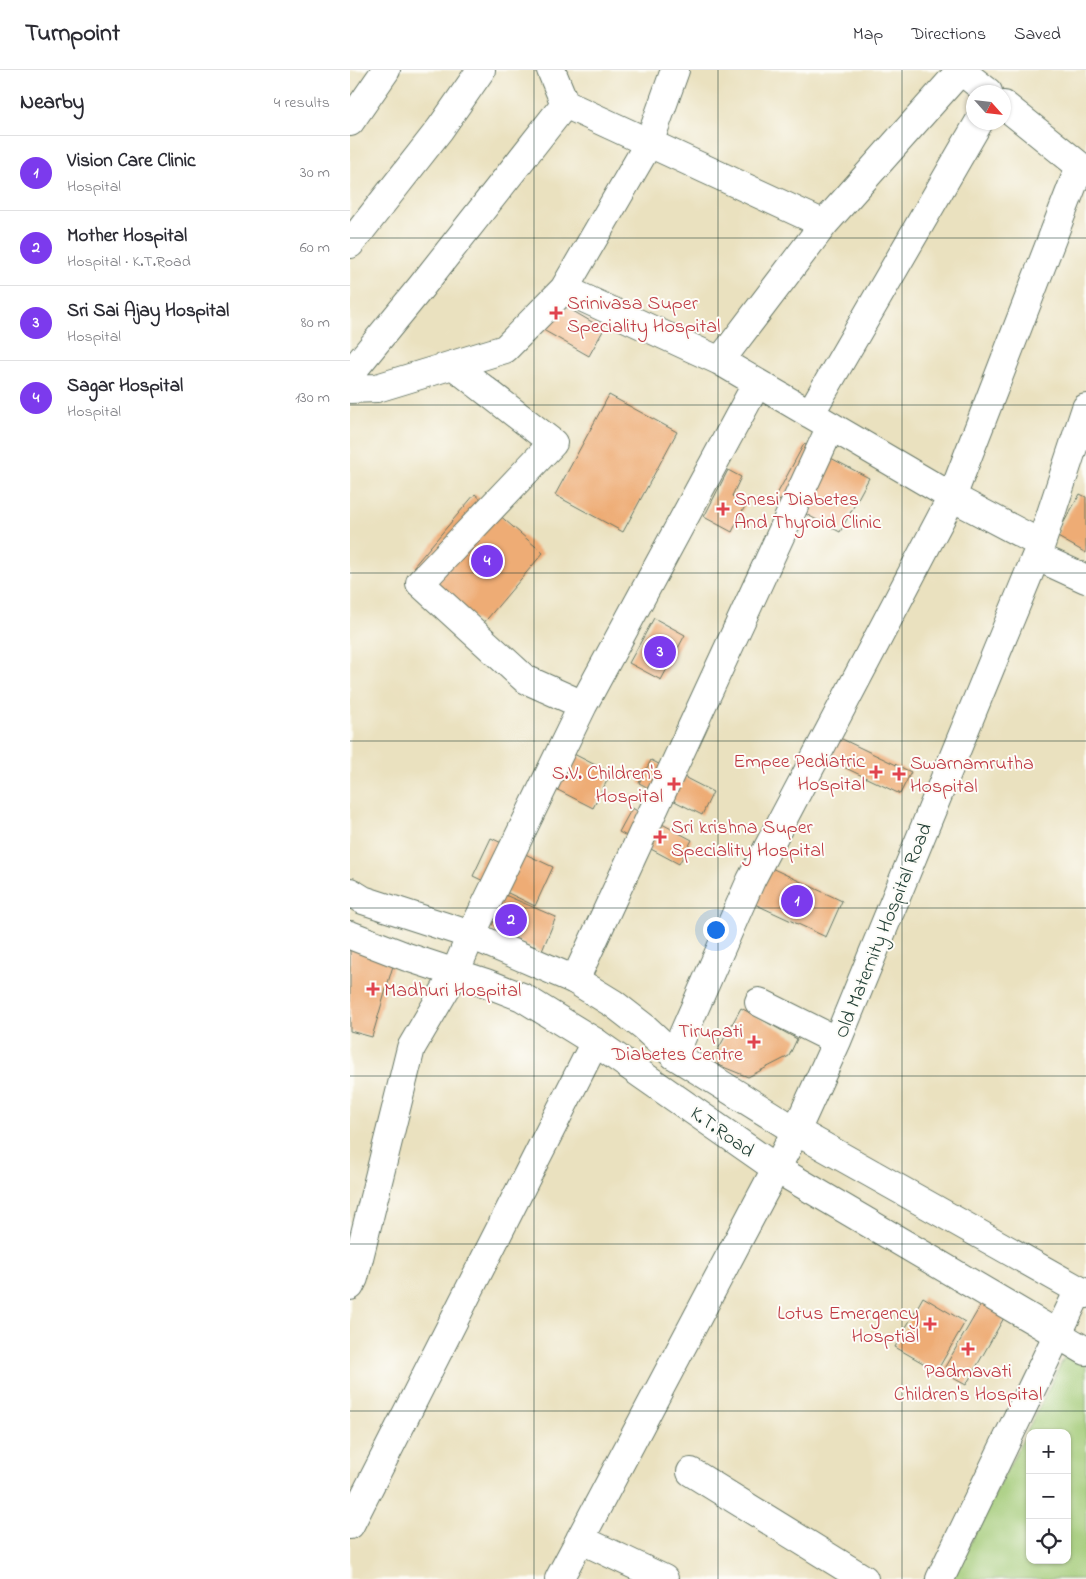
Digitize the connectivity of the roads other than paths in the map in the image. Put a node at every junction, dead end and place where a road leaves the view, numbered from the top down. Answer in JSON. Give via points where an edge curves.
{"nodes":[{"id":1,"x":386,"y":70,"type":"edge"},
{"id":2,"x":480,"y":70,"type":"edge"},
{"id":3,"x":551,"y":70,"type":"edge"},
{"id":4,"x":675,"y":70,"type":"edge"},
{"id":5,"x":960,"y":70,"type":"edge"},
{"id":6,"x":979,"y":85,"type":"edge"},
{"id":7,"x":565,"y":104,"type":"junction"},
{"id":8,"x":1011,"y":110,"type":"edge"},
{"id":9,"x":350,"y":122,"type":"edge"},
{"id":10,"x":975,"y":130,"type":"edge"},
{"id":11,"x":649,"y":143,"type":"junction"},
{"id":12,"x":1083,"y":168,"type":"edge"},
{"id":13,"x":824,"y":224,"type":"junction"},
{"id":14,"x":350,"y":244,"type":"edge"},
{"id":15,"x":564,"y":289,"type":"junction"},
{"id":16,"x":720,"y":361,"type":"junction"},
{"id":17,"x":453,"y":365,"type":"junction"},
{"id":18,"x":350,"y":374,"type":"edge"},
{"id":19,"x":757,"y":383,"type":"junction"},
{"id":20,"x":350,"y":389,"type":"edge"},
{"id":21,"x":1086,"y":408,"type":"edge"},
{"id":22,"x":820,"y":420,"type":"junction"},
{"id":23,"x":952,"y":497,"type":"junction"},
{"id":24,"x":1038,"y":550,"type":"junction"},
{"id":25,"x":1086,"y":579,"type":"edge"},
{"id":26,"x":583,"y":705,"type":"junction"},
{"id":27,"x":350,"y":892,"type":"edge"},
{"id":28,"x":350,"y":935,"type":"edge"},
{"id":29,"x":471,"y":935,"type":"junction"},
{"id":30,"x":456,"y":973,"type":"junction"},
{"id":31,"x":576,"y":980,"type":"junction"},
{"id":32,"x":759,"y":1002,"type":"dead end"},
{"id":33,"x":837,"y":1041,"type":"junction"},
{"id":34,"x":595,"y":1042,"type":"junction"},
{"id":35,"x":674,"y":1055,"type":"junction"},
{"id":36,"x":796,"y":1131,"type":"junction"},
{"id":37,"x":777,"y":1168,"type":"junction"},
{"id":38,"x":350,"y":1286,"type":"edge"},
{"id":39,"x":1082,"y":1292,"type":"edge"},
{"id":40,"x":1057,"y":1335,"type":"junction"},
{"id":41,"x":1086,"y":1351,"type":"edge"},
{"id":42,"x":691,"y":1472,"type":"dead end"},
{"id":43,"x":350,"y":1525,"type":"edge"},
{"id":44,"x":580,"y":1539,"type":"junction"},
{"id":45,"x":559,"y":1579,"type":"edge"},
{"id":46,"x":664,"y":1579,"type":"edge"},
{"id":47,"x":864,"y":1579,"type":"edge"},
{"id":48,"x":940,"y":1579,"type":"edge"}],
"edges":[{"from":1,"to":9,"type":"street"},
{"from":2,"to":14,"type":"street","via":[[440,129]]},
{"from":3,"to":7,"type":"street"},
{"from":4,"to":11,"type":"street"},
{"from":5,"to":6,"type":"street"},
{"from":5,"to":13,"type":"street"},
{"from":7,"to":11,"type":"street"},
{"from":7,"to":18,"type":"street"},
{"from":8,"to":12,"type":"street"},
{"from":10,"to":22,"type":"street"},
{"from":11,"to":13,"type":"street"},
{"from":11,"to":15,"type":"street"},
{"from":12,"to":23,"type":"street"},
{"from":13,"to":16,"type":"street"},
{"from":15,"to":16,"type":"street"},
{"from":15,"to":17,"type":"street","via":[[505,349]]},
{"from":16,"to":19,"type":"street"},
{"from":17,"to":20,"type":"street","via":[[377,388]]},
{"from":17,"to":26,"type":"street","via":[[553,443],[420,583],[525,679]]},
{"from":19,"to":22,"type":"street"},
{"from":19,"to":26,"type":"street"},
{"from":21,"to":24,"type":"street","name":"Old Maternity Hospital Road"},
{"from":22,"to":23,"type":"street"},
{"from":22,"to":31,"type":"street"},
{"from":23,"to":24,"type":"street"},
{"from":23,"to":35,"type":"street","via":[[751,880]]},
{"from":24,"to":25,"type":"street"},
{"from":24,"to":33,"type":"street","name":"Old Maternity Hospital Road"},
{"from":26,"to":29,"type":"street"},
{"from":27,"to":29,"type":"street","name":"K.T.Road","via":[[363,900]]},
{"from":28,"to":30,"type":"street","name":"K.T.Road"},
{"from":29,"to":30,"type":"street"},
{"from":29,"to":31,"type":"street","name":"K.T.Road"},
{"from":30,"to":34,"type":"street","name":"K.T.Road","via":[[522,997]]},
{"from":30,"to":38,"type":"street","via":[[411,1048]]},
{"from":31,"to":35,"type":"street","name":"K.T.Road","via":[[614,1004]]},
{"from":32,"to":33,"type":"street"},
{"from":33,"to":36,"type":"street","name":"Old Maternity Hospital Road"},
{"from":34,"to":37,"type":"street","name":"K.T.Road"},
{"from":34,"to":43,"type":"street"},
{"from":35,"to":36,"type":"street","name":"K.T.Road"},
{"from":36,"to":37,"type":"street","name":"Old Maternity Hospital Road"},
{"from":36,"to":39,"type":"street","name":"K.T.Road"},
{"from":37,"to":40,"type":"street","name":"K.T.Road"},
{"from":37,"to":44,"type":"street","name":"Old Maternity Hospital Road"},
{"from":39,"to":40,"type":"street"},
{"from":40,"to":41,"type":"street","name":"K.T.Road"},
{"from":40,"to":48,"type":"street"},
{"from":42,"to":47,"type":"street"},
{"from":44,"to":45,"type":"street","name":"Old Maternity Hospital Road"},
{"from":44,"to":46,"type":"street"}]}
